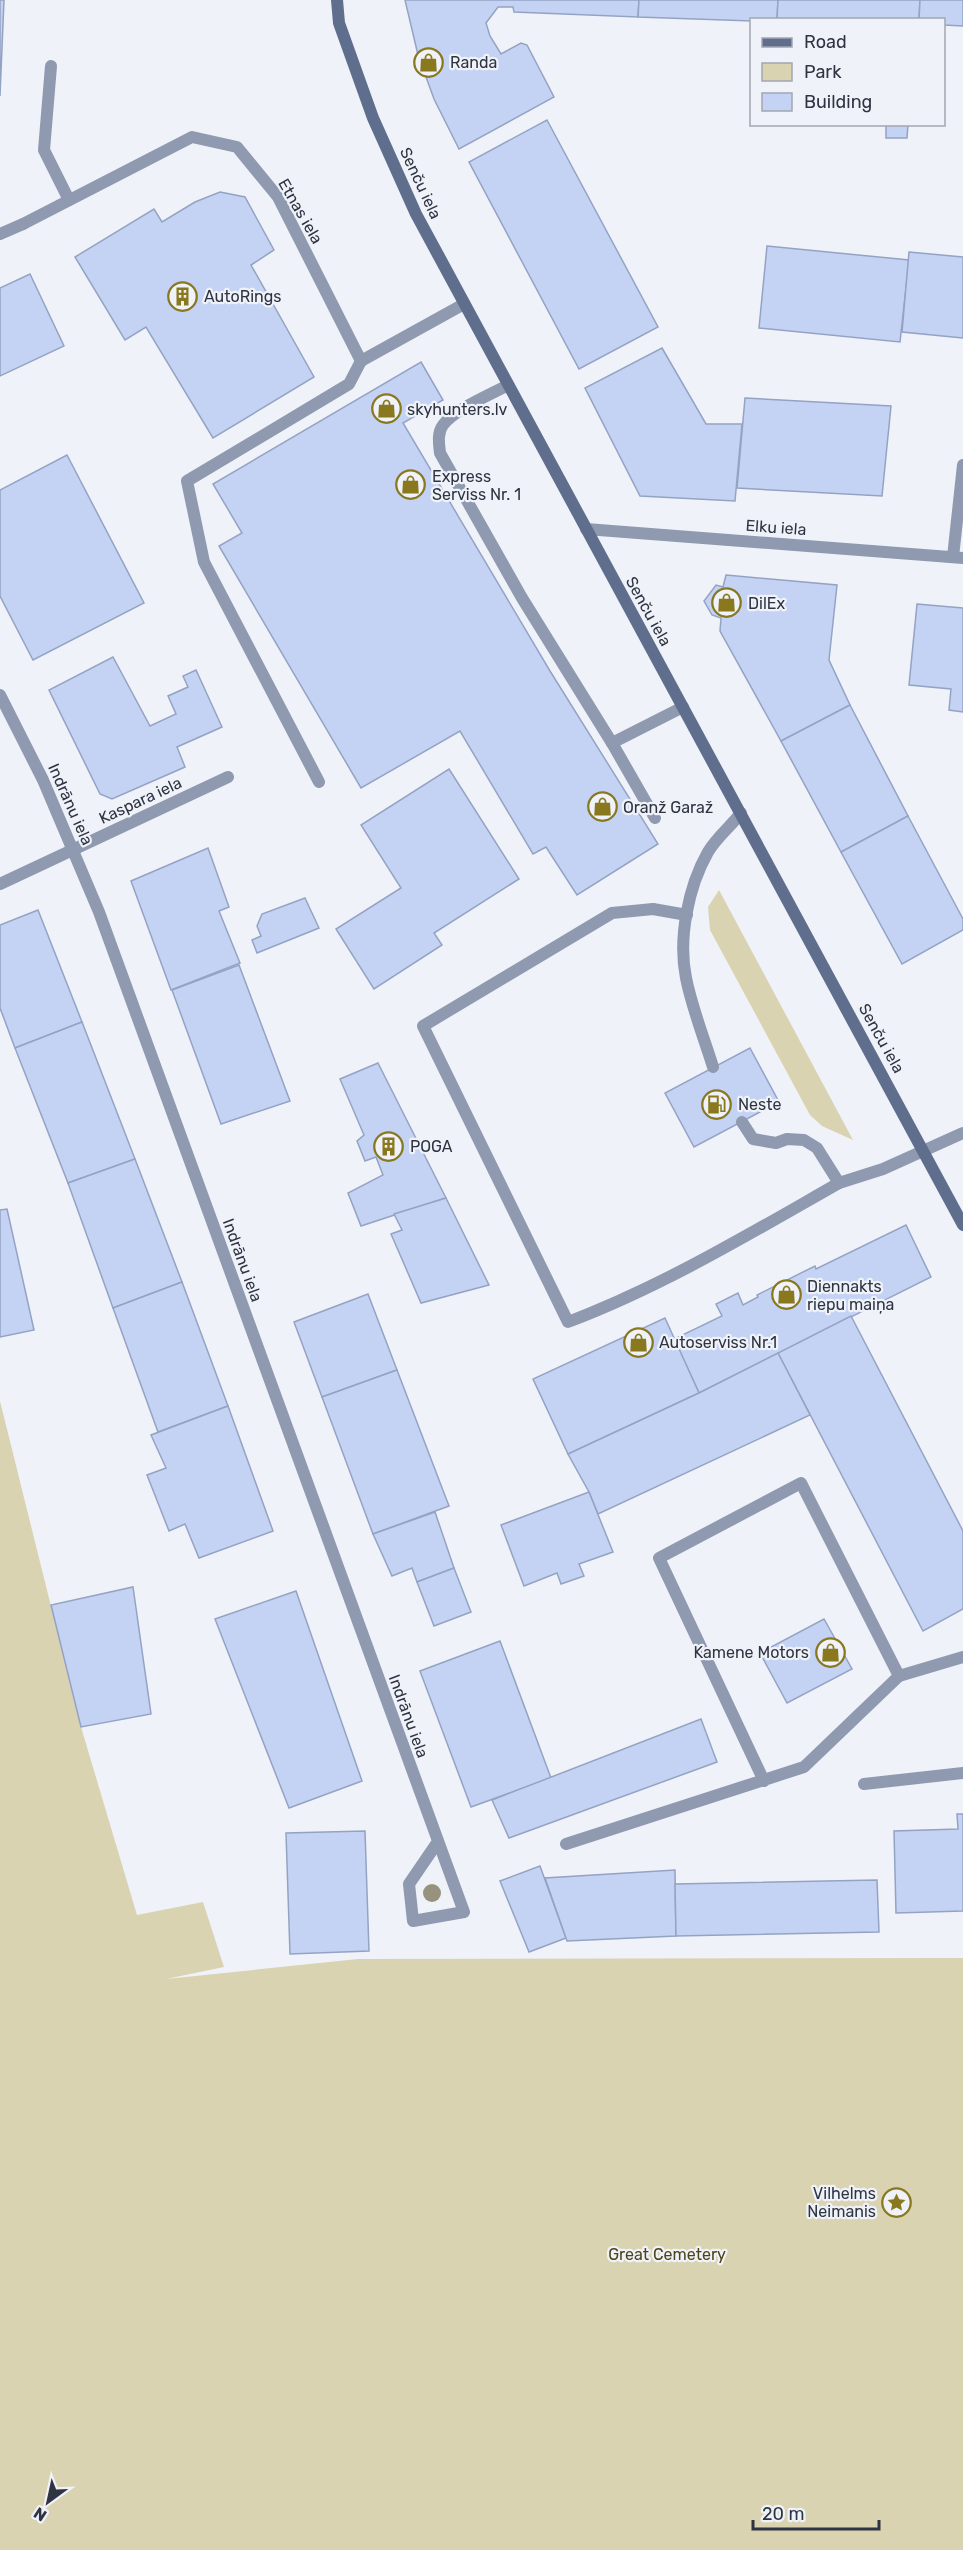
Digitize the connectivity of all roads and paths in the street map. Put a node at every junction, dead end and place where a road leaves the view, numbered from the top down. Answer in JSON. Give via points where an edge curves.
{"nodes":[{"id":1,"x":337,"y":0,"type":"edge"},
{"id":2,"x":51,"y":66,"type":"dead end"},
{"id":3,"x":69,"y":200,"type":"junction"},
{"id":4,"x":0,"y":234,"type":"edge"},
{"id":5,"x":464,"y":304,"type":"junction"},
{"id":6,"x":361,"y":361,"type":"junction"},
{"id":7,"x":508,"y":385,"type":"junction"},
{"id":8,"x":963,"y":465,"type":"edge"},
{"id":9,"x":586,"y":529,"type":"junction"},
{"id":10,"x":958,"y":557,"type":"edge"},
{"id":11,"x":0,"y":695,"type":"edge"},
{"id":12,"x":683,"y":707,"type":"junction"},
{"id":13,"x":612,"y":743,"type":"junction"},
{"id":14,"x":228,"y":777,"type":"dead end"},
{"id":15,"x":319,"y":782,"type":"dead end"},
{"id":16,"x":741,"y":813,"type":"junction"},
{"id":17,"x":655,"y":818,"type":"dead end"},
{"id":18,"x":74,"y":851,"type":"junction"},
{"id":19,"x":0,"y":884,"type":"edge"},
{"id":20,"x":687,"y":915,"type":"junction"},
{"id":21,"x":713,"y":1067,"type":"dead end"},
{"id":22,"x":742,"y":1122,"type":"dead end"},
{"id":23,"x":963,"y":1134,"type":"edge"},
{"id":24,"x":925,"y":1152,"type":"junction"},
{"id":25,"x":839,"y":1183,"type":"junction"},
{"id":26,"x":963,"y":1225,"type":"edge"},
{"id":27,"x":963,"y":1657,"type":"edge"},
{"id":28,"x":899,"y":1676,"type":"junction"},
{"id":29,"x":963,"y":1773,"type":"edge"},
{"id":30,"x":764,"y":1781,"type":"junction"},
{"id":31,"x":864,"y":1784,"type":"dead end"},
{"id":32,"x":437,"y":1843,"type":"junction"},
{"id":33,"x":566,"y":1844,"type":"dead end"}],
"edges":[{"from":1,"to":5,"type":"main road","name":"Senču iela","via":[[339,23],[373,118],[416,214]]},
{"from":2,"to":3,"type":"street","via":[[44,150]]},
{"from":3,"to":4,"type":"street","name":"Etnas iela"},
{"from":3,"to":6,"type":"street","name":"Etnas iela","via":[[192,137],[237,147],[278,197]]},
{"from":5,"to":6,"type":"street"},
{"from":5,"to":7,"type":"main road","name":"Senču iela"},
{"from":6,"to":15,"type":"street","via":[[349,384],[187,481],[204,562]]},
{"from":7,"to":9,"type":"main road","name":"Senču iela"},
{"from":7,"to":13,"type":"street","via":[[442,426],[438,439],[440,453],[522,598]]},
{"from":8,"to":10,"type":"street"},
{"from":9,"to":10,"type":"street","name":"Elku iela"},
{"from":9,"to":12,"type":"main road","name":"Senču iela"},
{"from":11,"to":18,"type":"street","name":"Indrānu iela"},
{"from":12,"to":13,"type":"street"},
{"from":12,"to":16,"type":"main road","name":"Senču iela"},
{"from":13,"to":17,"type":"street"},
{"from":14,"to":18,"type":"street","name":"Kaspara iela"},
{"from":16,"to":20,"type":"street","via":[[708,852]]},
{"from":16,"to":24,"type":"main road","name":"Senču iela"},
{"from":18,"to":19,"type":"street","name":"Kaspara iela"},
{"from":18,"to":32,"type":"street","name":"Indrānu iela"},
{"from":20,"to":21,"type":"street","via":[[683,945],[686,978]]},
{"from":20,"to":25,"type":"street","via":[[653,909],[612,913],[423,1026],[568,1322],[628,1298]]},
{"from":22,"to":25,"type":"street","via":[[753,1139],[776,1143],[804,1140],[817,1148]]},
{"from":23,"to":24,"type":"street"},
{"from":24,"to":25,"type":"street"},
{"from":24,"to":26,"type":"main road","name":"Senču iela"},
{"from":27,"to":28,"type":"street"},
{"from":28,"to":30,"type":"street","via":[[804,1767]]},
{"from":28,"to":30,"type":"street","via":[[801,1483],[659,1557]]},
{"from":29,"to":31,"type":"street"},
{"from":30,"to":33,"type":"street"},
{"from":32,"to":32,"type":"street","name":"Indrānu iela","via":[[464,1912],[413,1921],[409,1884]]}]}
